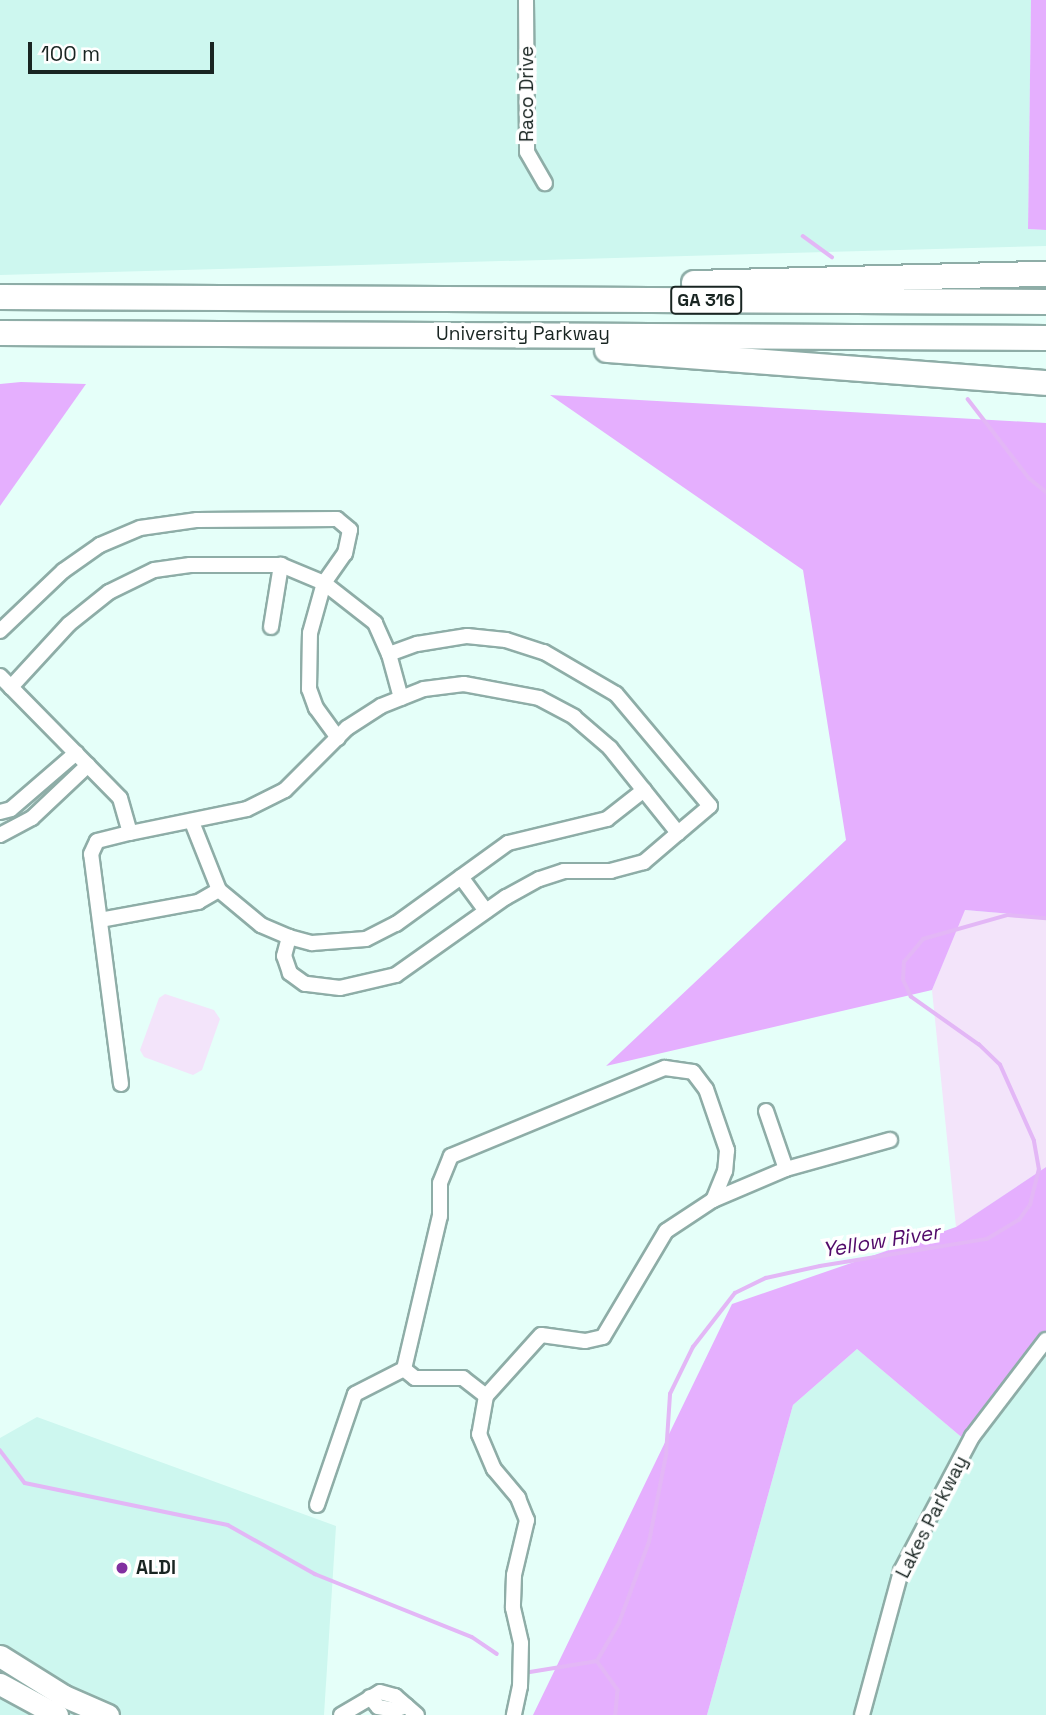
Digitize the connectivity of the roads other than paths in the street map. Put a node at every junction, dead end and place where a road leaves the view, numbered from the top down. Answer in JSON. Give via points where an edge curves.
{"nodes":[{"id":1,"x":526,"y":0,"type":"edge"},
{"id":2,"x":545,"y":183,"type":"dead end"},
{"id":3,"x":1046,"y":274,"type":"edge"},
{"id":4,"x":0,"y":297,"type":"edge"},
{"id":5,"x":365,"y":297,"type":"junction"},
{"id":6,"x":1046,"y":302,"type":"edge"},
{"id":7,"x":0,"y":333,"type":"edge"},
{"id":8,"x":468,"y":335,"type":"junction"},
{"id":9,"x":1046,"y":338,"type":"edge"},
{"id":10,"x":1046,"y":383,"type":"edge"},
{"id":11,"x":281,"y":565,"type":"junction"},
{"id":12,"x":324,"y":583,"type":"junction"},
{"id":13,"x":271,"y":627,"type":"dead end"},
{"id":14,"x":0,"y":631,"type":"edge"},
{"id":15,"x":389,"y":654,"type":"junction"},
{"id":16,"x":0,"y":676,"type":"edge"},
{"id":17,"x":11,"y":687,"type":"junction"},
{"id":18,"x":401,"y":698,"type":"junction"},
{"id":19,"x":338,"y":738,"type":"junction"},
{"id":20,"x":76,"y":753,"type":"junction"},
{"id":21,"x":88,"y":765,"type":"junction"},
{"id":22,"x":644,"y":790,"type":"junction"},
{"id":23,"x":0,"y":812,"type":"edge"},
{"id":24,"x":192,"y":822,"type":"junction"},
{"id":25,"x":130,"y":833,"type":"junction"},
{"id":26,"x":678,"y":834,"type":"junction"},
{"id":27,"x":0,"y":835,"type":"edge"},
{"id":28,"x":461,"y":877,"type":"junction"},
{"id":29,"x":219,"y":890,"type":"junction"},
{"id":30,"x":486,"y":911,"type":"junction"},
{"id":31,"x":100,"y":920,"type":"junction"},
{"id":32,"x":289,"y":937,"type":"junction"},
{"id":33,"x":121,"y":1084,"type":"dead end"},
{"id":34,"x":766,"y":1111,"type":"dead end"},
{"id":35,"x":890,"y":1140,"type":"dead end"},
{"id":36,"x":786,"y":1169,"type":"junction"},
{"id":37,"x":713,"y":1200,"type":"junction"},
{"id":38,"x":1046,"y":1339,"type":"edge"},
{"id":39,"x":404,"y":1369,"type":"junction"},
{"id":40,"x":484,"y":1397,"type":"junction"},
{"id":41,"x":317,"y":1504,"type":"dead end"},
{"id":42,"x":0,"y":1657,"type":"edge"},
{"id":43,"x":0,"y":1684,"type":"edge"},
{"id":44,"x":411,"y":1711,"type":"edge"},
{"id":45,"x":57,"y":1715,"type":"edge"},
{"id":46,"x":108,"y":1715,"type":"edge"},
{"id":47,"x":341,"y":1715,"type":"edge"},
{"id":48,"x":514,"y":1715,"type":"edge"},
{"id":49,"x":862,"y":1715,"type":"edge"}],
"edges":[{"from":1,"to":2,"type":"street","name":"Raco Drive","via":[[527,152]]},
{"from":3,"to":5,"type":"highway","via":[[428,286]]},
{"from":4,"to":5,"type":"highway","name":"University Parkway","number":"GA 316"},
{"from":5,"to":6,"type":"highway","name":"University Parkway","number":"GA 316"},
{"from":7,"to":8,"type":"highway","name":"University Parkway","number":"GA 316"},
{"from":8,"to":9,"type":"highway","name":"University Parkway","number":"GA 316"},
{"from":8,"to":10,"type":"highway","via":[[552,346]]},
{"from":11,"to":12,"type":"street"},
{"from":11,"to":13,"type":"street"},
{"from":11,"to":17,"type":"street","via":[[190,565],[154,570],[109,592],[69,624]]},
{"from":12,"to":14,"type":"street","via":[[345,553],[351,530],[337,519],[197,520],[140,528],[100,545],[63,571]]},
{"from":12,"to":15,"type":"street","via":[[375,623]]},
{"from":12,"to":19,"type":"street","via":[[310,633],[309,689]]},
{"from":15,"to":18,"type":"street"},
{"from":15,"to":26,"type":"street","via":[[467,636],[506,640],[584,672],[637,715],[710,806]]},
{"from":16,"to":17,"type":"street"},
{"from":17,"to":20,"type":"street"},
{"from":18,"to":19,"type":"street","via":[[381,706]]},
{"from":18,"to":22,"type":"street","via":[[424,689],[464,684],[539,698],[574,717],[610,748]]},
{"from":19,"to":24,"type":"street","via":[[285,790],[247,809]]},
{"from":20,"to":21,"type":"street"},
{"from":20,"to":23,"type":"street","via":[[11,808]]},
{"from":21,"to":25,"type":"street","via":[[120,798]]},
{"from":21,"to":27,"type":"street","via":[[32,818]]},
{"from":22,"to":26,"type":"street"},
{"from":22,"to":28,"type":"street","via":[[607,819],[508,843]]},
{"from":24,"to":25,"type":"street"},
{"from":24,"to":29,"type":"street"},
{"from":25,"to":31,"type":"street","via":[[97,841],[92,854]]},
{"from":26,"to":30,"type":"street","via":[[644,862],[611,871],[551,875]]},
{"from":28,"to":30,"type":"street"},
{"from":28,"to":32,"type":"street","via":[[396,924],[366,939],[313,943]]},
{"from":29,"to":31,"type":"street","via":[[198,902]]},
{"from":29,"to":32,"type":"street","via":[[261,925]]},
{"from":30,"to":32,"type":"street","via":[[396,975],[353,986],[304,984],[289,973],[284,956]]},
{"from":31,"to":33,"type":"street"},
{"from":34,"to":36,"type":"street"},
{"from":35,"to":36,"type":"street"},
{"from":36,"to":37,"type":"street"},
{"from":37,"to":39,"type":"street","via":[[725,1171],[727,1150],[706,1090],[693,1072],[665,1068],[451,1156],[440,1183],[434,1248]]},
{"from":37,"to":40,"type":"street","via":[[666,1231],[603,1337],[585,1341],[541,1335]]},
{"from":38,"to":49,"type":"street","name":"Lakes Parkway","via":[[972,1437],[901,1571]]},
{"from":39,"to":40,"type":"street","via":[[415,1378],[463,1378]]},
{"from":39,"to":41,"type":"street","via":[[355,1394]]},
{"from":40,"to":48,"type":"street","via":[[479,1434],[527,1520],[514,1575],[513,1608],[522,1643]]},
{"from":42,"to":46,"type":"main road","via":[[64,1696]]},
{"from":43,"to":45,"type":"main road"},
{"from":44,"to":47,"type":"street","via":[[378,1706],[370,1697]]}]}
